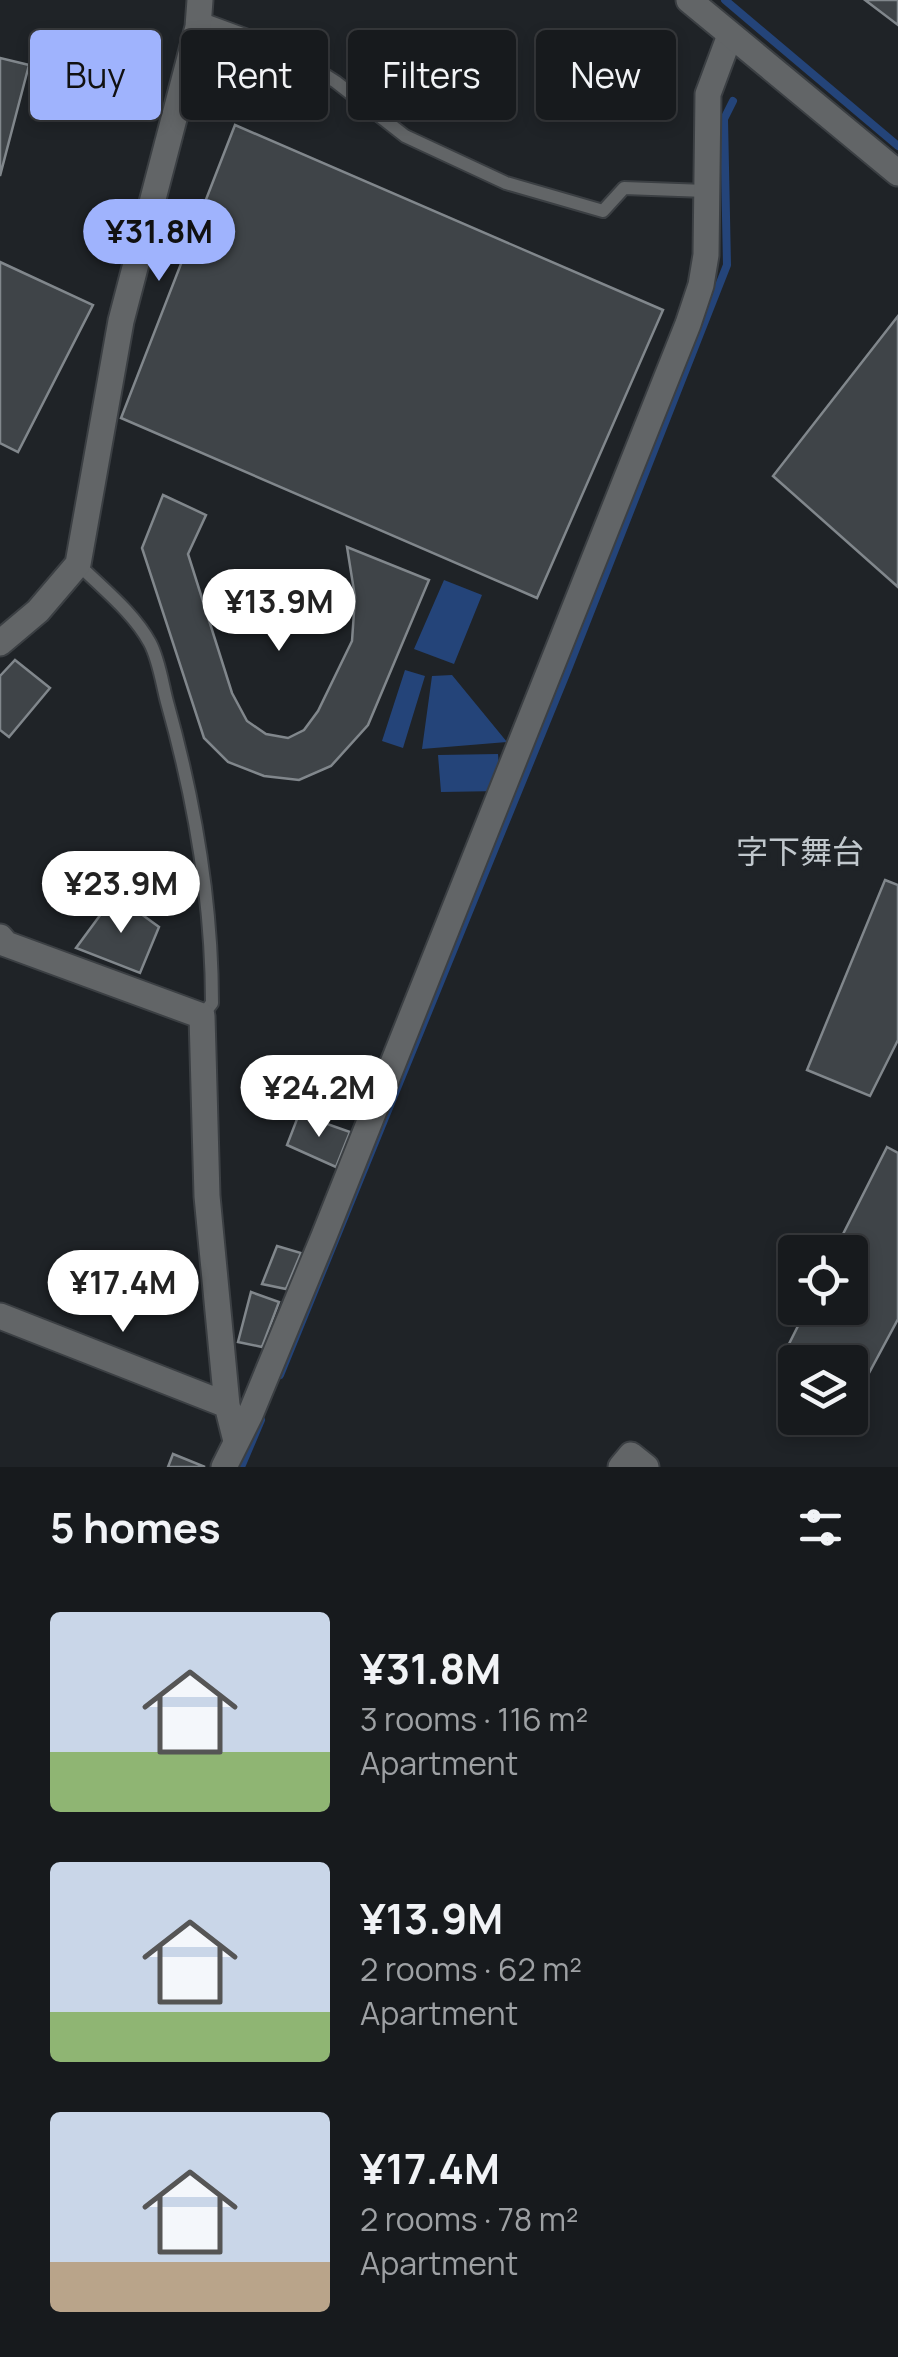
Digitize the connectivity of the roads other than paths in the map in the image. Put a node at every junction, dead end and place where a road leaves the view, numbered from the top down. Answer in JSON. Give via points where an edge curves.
{"nodes":[{"id":1,"x":689,"y":0,"type":"edge"},
{"id":2,"x":200,"y":9,"type":"edge"},
{"id":3,"x":730,"y":34,"type":"junction"},
{"id":4,"x":898,"y":173,"type":"edge"},
{"id":5,"x":706,"y":191,"type":"junction"},
{"id":6,"x":78,"y":564,"type":"junction"},
{"id":7,"x":0,"y":644,"type":"edge"},
{"id":8,"x":0,"y":937,"type":"edge"},
{"id":9,"x":202,"y":1016,"type":"junction"},
{"id":10,"x":0,"y":1316,"type":"edge"},
{"id":11,"x":227,"y":1404,"type":"junction"},
{"id":12,"x":236,"y":1441,"type":"junction"},
{"id":13,"x":224,"y":1467,"type":"edge"},
{"id":14,"x":621,"y":1467,"type":"edge"},
{"id":15,"x":646,"y":1467,"type":"edge"}],
"edges":[{"from":1,"to":3,"type":"street"},
{"from":2,"to":5,"type":"lane","via":[[286,50],[405,136],[506,182],[603,210],[624,188]]},
{"from":2,"to":6,"type":"street","via":[[121,322]]},
{"from":3,"to":4,"type":"street"},
{"from":3,"to":5,"type":"street","via":[[708,94]]},
{"from":5,"to":12,"type":"street","via":[[706,255],[688,324]]},
{"from":6,"to":7,"type":"street"},
{"from":6,"to":9,"type":"lane","via":[[152,645],[181,752],[202,874],[212,1004]]},
{"from":8,"to":9,"type":"street"},
{"from":9,"to":11,"type":"street","via":[[207,1196]]},
{"from":10,"to":11,"type":"street"},
{"from":11,"to":12,"type":"street"},
{"from":12,"to":13,"type":"street"},
{"from":14,"to":15,"type":"street","via":[[631,1455]]}]}
